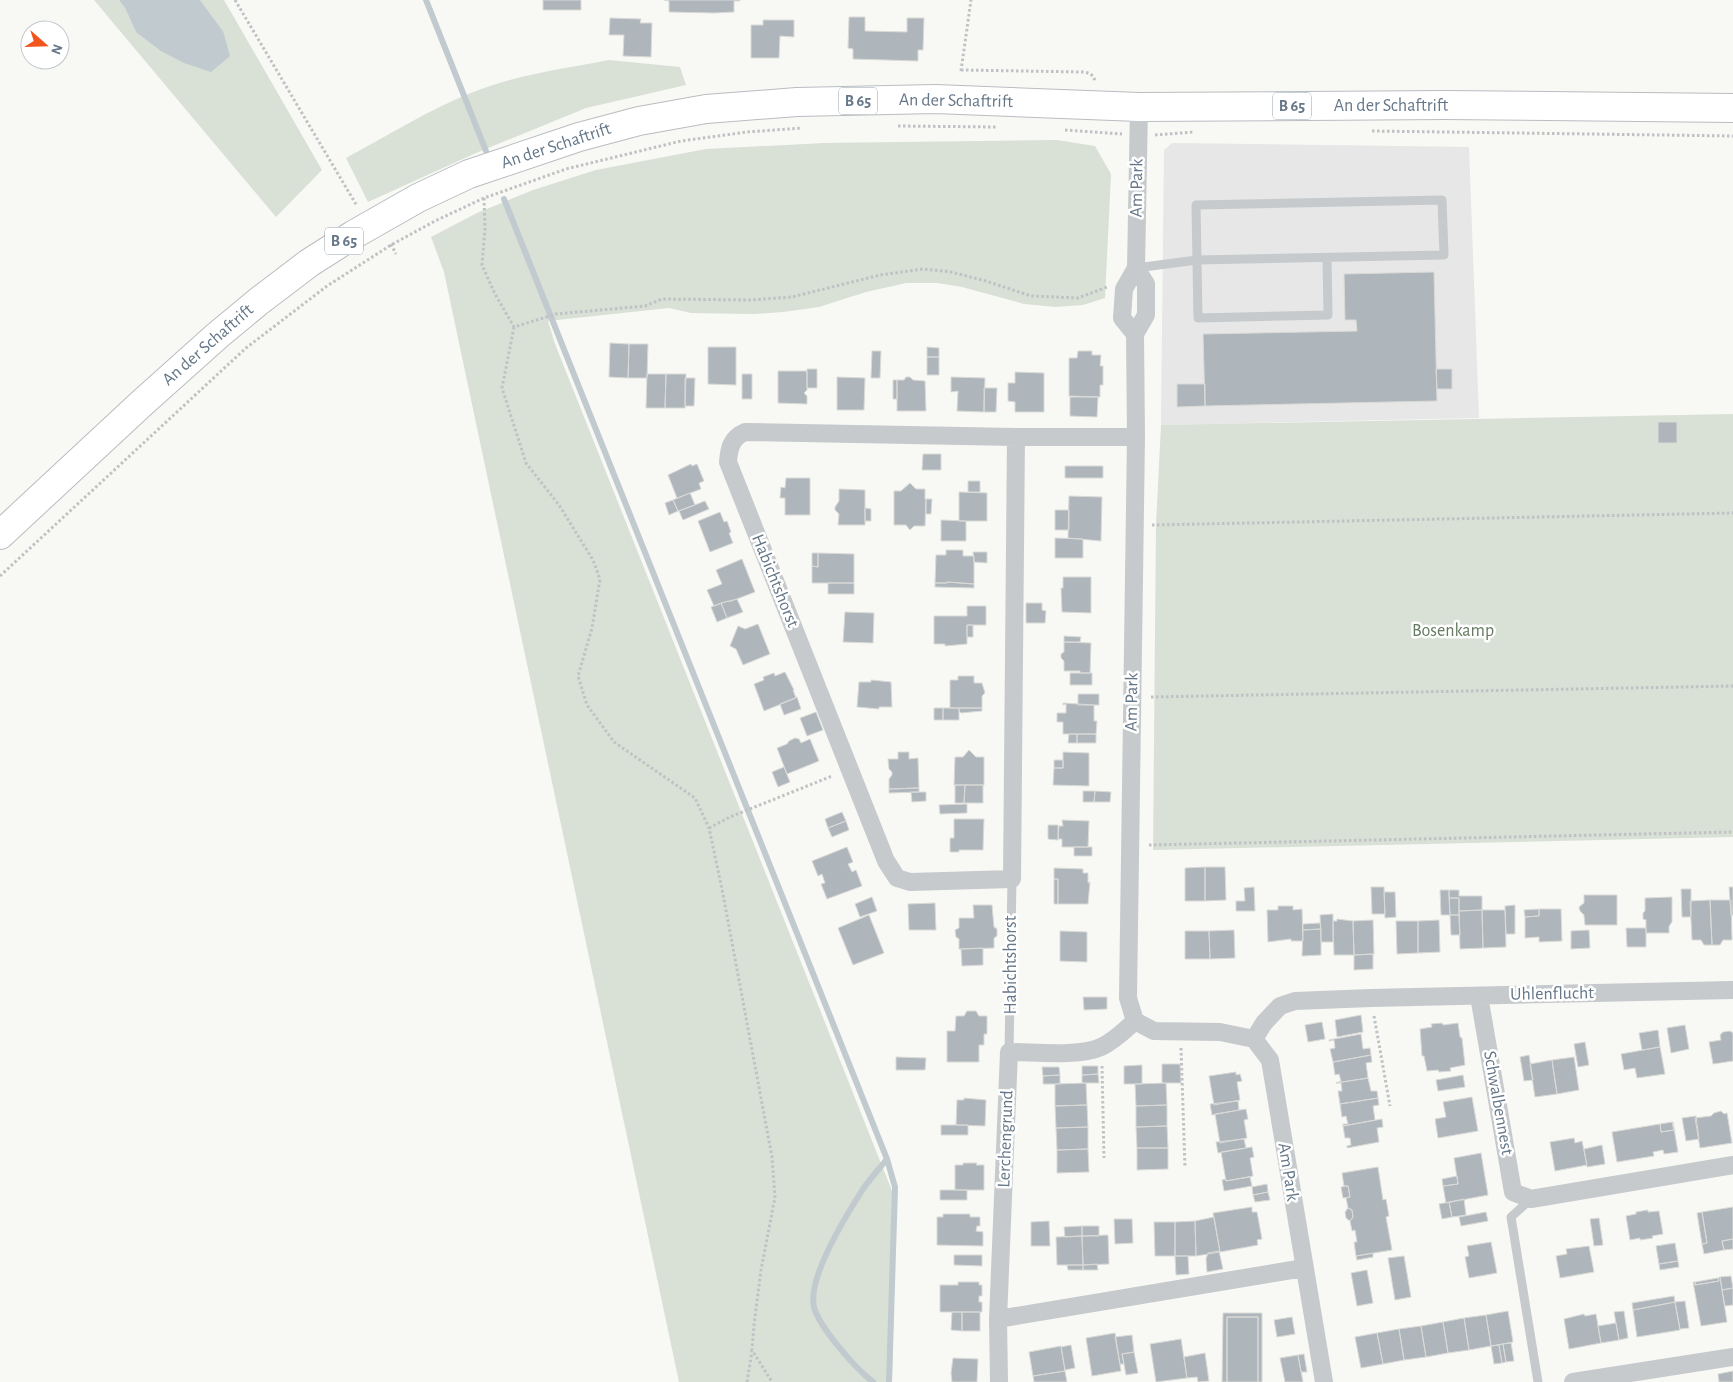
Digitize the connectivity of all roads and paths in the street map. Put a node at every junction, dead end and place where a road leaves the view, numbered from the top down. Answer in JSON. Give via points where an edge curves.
{"nodes":[{"id":1,"x":236,"y":0,"type":"edge"},
{"id":2,"x":971,"y":0,"type":"edge"},
{"id":3,"x":962,"y":63,"type":"dead end"},
{"id":4,"x":1139,"y":107,"type":"junction"},
{"id":5,"x":1733,"y":108,"type":"edge"},
{"id":6,"x":896,"y":126,"type":"dead end"},
{"id":7,"x":806,"y":127,"type":"dead end"},
{"id":8,"x":1005,"y":128,"type":"dead end"},
{"id":9,"x":1423,"y":132,"type":"dead end"},
{"id":10,"x":1733,"y":136,"type":"edge"},
{"id":11,"x":484,"y":198,"type":"junction"},
{"id":12,"x":374,"y":222,"type":"junction"},
{"id":13,"x":1327,"y":258,"type":"junction"},
{"id":14,"x":1197,"y":260,"type":"junction"},
{"id":15,"x":1136,"y":268,"type":"junction"},
{"id":16,"x":1109,"y":286,"type":"dead end"},
{"id":17,"x":514,"y":327,"type":"junction"},
{"id":18,"x":1016,"y":437,"type":"junction"},
{"id":19,"x":1136,"y":437,"type":"junction"},
{"id":20,"x":1733,"y":513,"type":"edge"},
{"id":21,"x":1156,"y":525,"type":"dead end"},
{"id":22,"x":0,"y":536,"type":"edge"},
{"id":23,"x":0,"y":576,"type":"edge"},
{"id":24,"x":1733,"y":686,"type":"edge"},
{"id":25,"x":1153,"y":698,"type":"dead end"},
{"id":26,"x":849,"y":769,"type":"junction"},
{"id":27,"x":709,"y":828,"type":"junction"},
{"id":28,"x":1733,"y":832,"type":"edge"},
{"id":29,"x":1153,"y":845,"type":"dead end"},
{"id":30,"x":1012,"y":879,"type":"junction"},
{"id":31,"x":1733,"y":990,"type":"edge"},
{"id":32,"x":1479,"y":996,"type":"junction"},
{"id":33,"x":1371,"y":998,"type":"junction"},
{"id":34,"x":1135,"y":1021,"type":"junction"},
{"id":35,"x":1181,"y":1032,"type":"junction"},
{"id":36,"x":1254,"y":1039,"type":"junction"},
{"id":37,"x":1101,"y":1047,"type":"junction"},
{"id":38,"x":1009,"y":1052,"type":"junction"},
{"id":39,"x":1390,"y":1106,"type":"dead end"},
{"id":40,"x":1104,"y":1158,"type":"dead end"},
{"id":41,"x":1733,"y":1165,"type":"edge"},
{"id":42,"x":1185,"y":1168,"type":"dead end"},
{"id":43,"x":1532,"y":1199,"type":"junction"},
{"id":44,"x":1304,"y":1268,"type":"junction"},
{"id":45,"x":998,"y":1319,"type":"junction"},
{"id":46,"x":752,"y":1350,"type":"junction"},
{"id":47,"x":1733,"y":1357,"type":"edge"},
{"id":48,"x":747,"y":1382,"type":"edge"},
{"id":49,"x":772,"y":1382,"type":"edge"},
{"id":50,"x":999,"y":1382,"type":"edge"},
{"id":51,"x":1324,"y":1382,"type":"edge"},
{"id":52,"x":1538,"y":1382,"type":"edge"},
{"id":53,"x":1573,"y":1382,"type":"edge"}],
"edges":[{"from":1,"to":12,"type":"path","via":[[356,205]]},
{"from":2,"to":3,"type":"path"},
{"from":4,"to":5,"type":"main road","name":"An der Schaftrift","number":"B 65","via":[[1455,105]]},
{"from":4,"to":12,"type":"main road","name":"An der Schaftrift","number":"B 65","via":[[934,99],[797,102],[706,110],[639,121],[579,137],[469,174]]},
{"from":4,"to":15,"type":"street","name":"Am Park"},
{"from":6,"to":8,"type":"path"},
{"from":7,"to":11,"type":"path","via":[[681,141],[566,169]]},
{"from":9,"to":10,"type":"path"},
{"from":11,"to":17,"type":"path","via":[[482,265]]},
{"from":11,"to":23,"type":"path","via":[[391,245],[327,286],[246,348]]},
{"from":12,"to":22,"type":"main road","name":"An der Schaftrift","number":"B 65","via":[[259,301],[142,403]]},
{"from":13,"to":14,"type":"lane"},
{"from":13,"to":14,"type":"lane","via":[[1328,315],[1218,318],[1198,318]]},
{"from":13,"to":14,"type":"lane","via":[[1444,255],[1442,200],[1196,205]]},
{"from":14,"to":15,"type":"lane"},
{"from":15,"to":19,"type":"street","name":"Am Park","via":[[1146,284],[1146,315],[1135,334]]},
{"from":16,"to":17,"type":"path","via":[[1078,298],[1031,296],[951,272],[923,269],[880,275],[792,297],[662,299],[646,306],[556,314]]},
{"from":17,"to":27,"type":"path","via":[[502,388],[526,463],[559,504],[593,560],[600,579],[592,628],[578,676],[586,705],[614,742],[696,798]]},
{"from":18,"to":19,"type":"street","name":"Habichtshorst"},
{"from":18,"to":26,"type":"street","name":"Habichtshorst","via":[[744,432],[737,436],[729,449],[728,462]]},
{"from":18,"to":30,"type":"street","name":"Habichtshorst"},
{"from":19,"to":34,"type":"street","name":"Am Park","via":[[1128,998]]},
{"from":20,"to":21,"type":"path"},
{"from":24,"to":25,"type":"path"},
{"from":26,"to":27,"type":"path"},
{"from":26,"to":30,"type":"street","name":"Habichtshorst","via":[[886,861],[897,878],[910,882]]},
{"from":27,"to":46,"type":"path","via":[[772,1157],[775,1197],[761,1270]]},
{"from":28,"to":29,"type":"path"},
{"from":30,"to":38,"type":"lane","name":"Habichtshorst"},
{"from":31,"to":32,"type":"street","name":"Uhlenflucht"},
{"from":32,"to":33,"type":"street","name":"Uhlenflucht"},
{"from":32,"to":43,"type":"street","name":"Schwalbennest","via":[[1513,1192]]},
{"from":33,"to":36,"type":"street","name":"Uhlenflucht","via":[[1295,1002],[1280,1006]]},
{"from":33,"to":39,"type":"path"},
{"from":34,"to":35,"type":"street","via":[[1154,1030]]},
{"from":34,"to":37,"type":"street"},
{"from":35,"to":36,"type":"street","via":[[1220,1032]]},
{"from":35,"to":42,"type":"path"},
{"from":36,"to":44,"type":"street","name":"Am Park","via":[[1270,1060]]},
{"from":37,"to":38,"type":"street","via":[[1080,1052]]},
{"from":37,"to":40,"type":"path"},
{"from":38,"to":45,"type":"street","name":"Lerchengrund"},
{"from":41,"to":43,"type":"street"},
{"from":43,"to":52,"type":"lane","via":[[1511,1217]]},
{"from":44,"to":45,"type":"street"},
{"from":44,"to":51,"type":"street","name":"Am Park"},
{"from":45,"to":50,"type":"street","name":"Lerchengrund"},
{"from":46,"to":48,"type":"path"},
{"from":46,"to":49,"type":"path"},
{"from":47,"to":53,"type":"street"}]}
